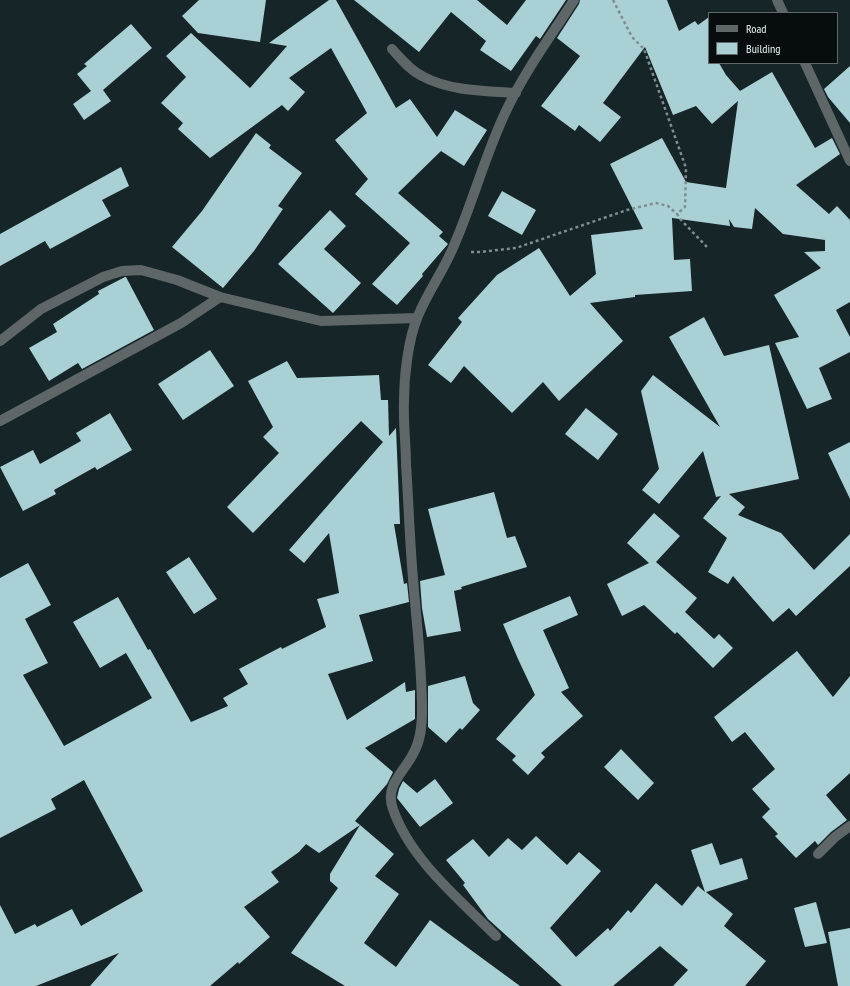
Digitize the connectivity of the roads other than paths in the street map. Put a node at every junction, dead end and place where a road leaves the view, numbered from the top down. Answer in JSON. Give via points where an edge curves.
{"nodes":[{"id":1,"x":574,"y":0,"type":"edge"},
{"id":2,"x":777,"y":0,"type":"edge"},
{"id":3,"x":783,"y":12,"type":"edge"},
{"id":4,"x":392,"y":49,"type":"dead end"},
{"id":5,"x":805,"y":64,"type":"edge"},
{"id":6,"x":516,"y":93,"type":"junction"},
{"id":7,"x":850,"y":161,"type":"edge"},
{"id":8,"x":220,"y":297,"type":"junction"},
{"id":9,"x":416,"y":318,"type":"junction"},
{"id":10,"x":0,"y":341,"type":"edge"},
{"id":11,"x":0,"y":421,"type":"edge"},
{"id":12,"x":850,"y":826,"type":"edge"},
{"id":13,"x":818,"y":854,"type":"dead end"},
{"id":14,"x":496,"y":936,"type":"dead end"}],
"edges":[{"from":1,"to":6,"type":"street"},
{"from":2,"to":3,"type":"street"},
{"from":4,"to":6,"type":"street","via":[[421,76],[439,83],[481,91]]},
{"from":5,"to":7,"type":"street"},
{"from":6,"to":9,"type":"street","via":[[485,162],[452,250]]},
{"from":8,"to":9,"type":"street","via":[[321,321]]},
{"from":8,"to":10,"type":"street","via":[[157,274],[141,270],[122,272],[103,277],[41,309]]},
{"from":8,"to":11,"type":"street","via":[[181,323]]},
{"from":9,"to":14,"type":"street","via":[[408,350],[404,402],[411,550],[421,671],[421,735],[413,755],[392,787],[391,806],[411,845],[433,873]]},
{"from":12,"to":13,"type":"street"}]}
